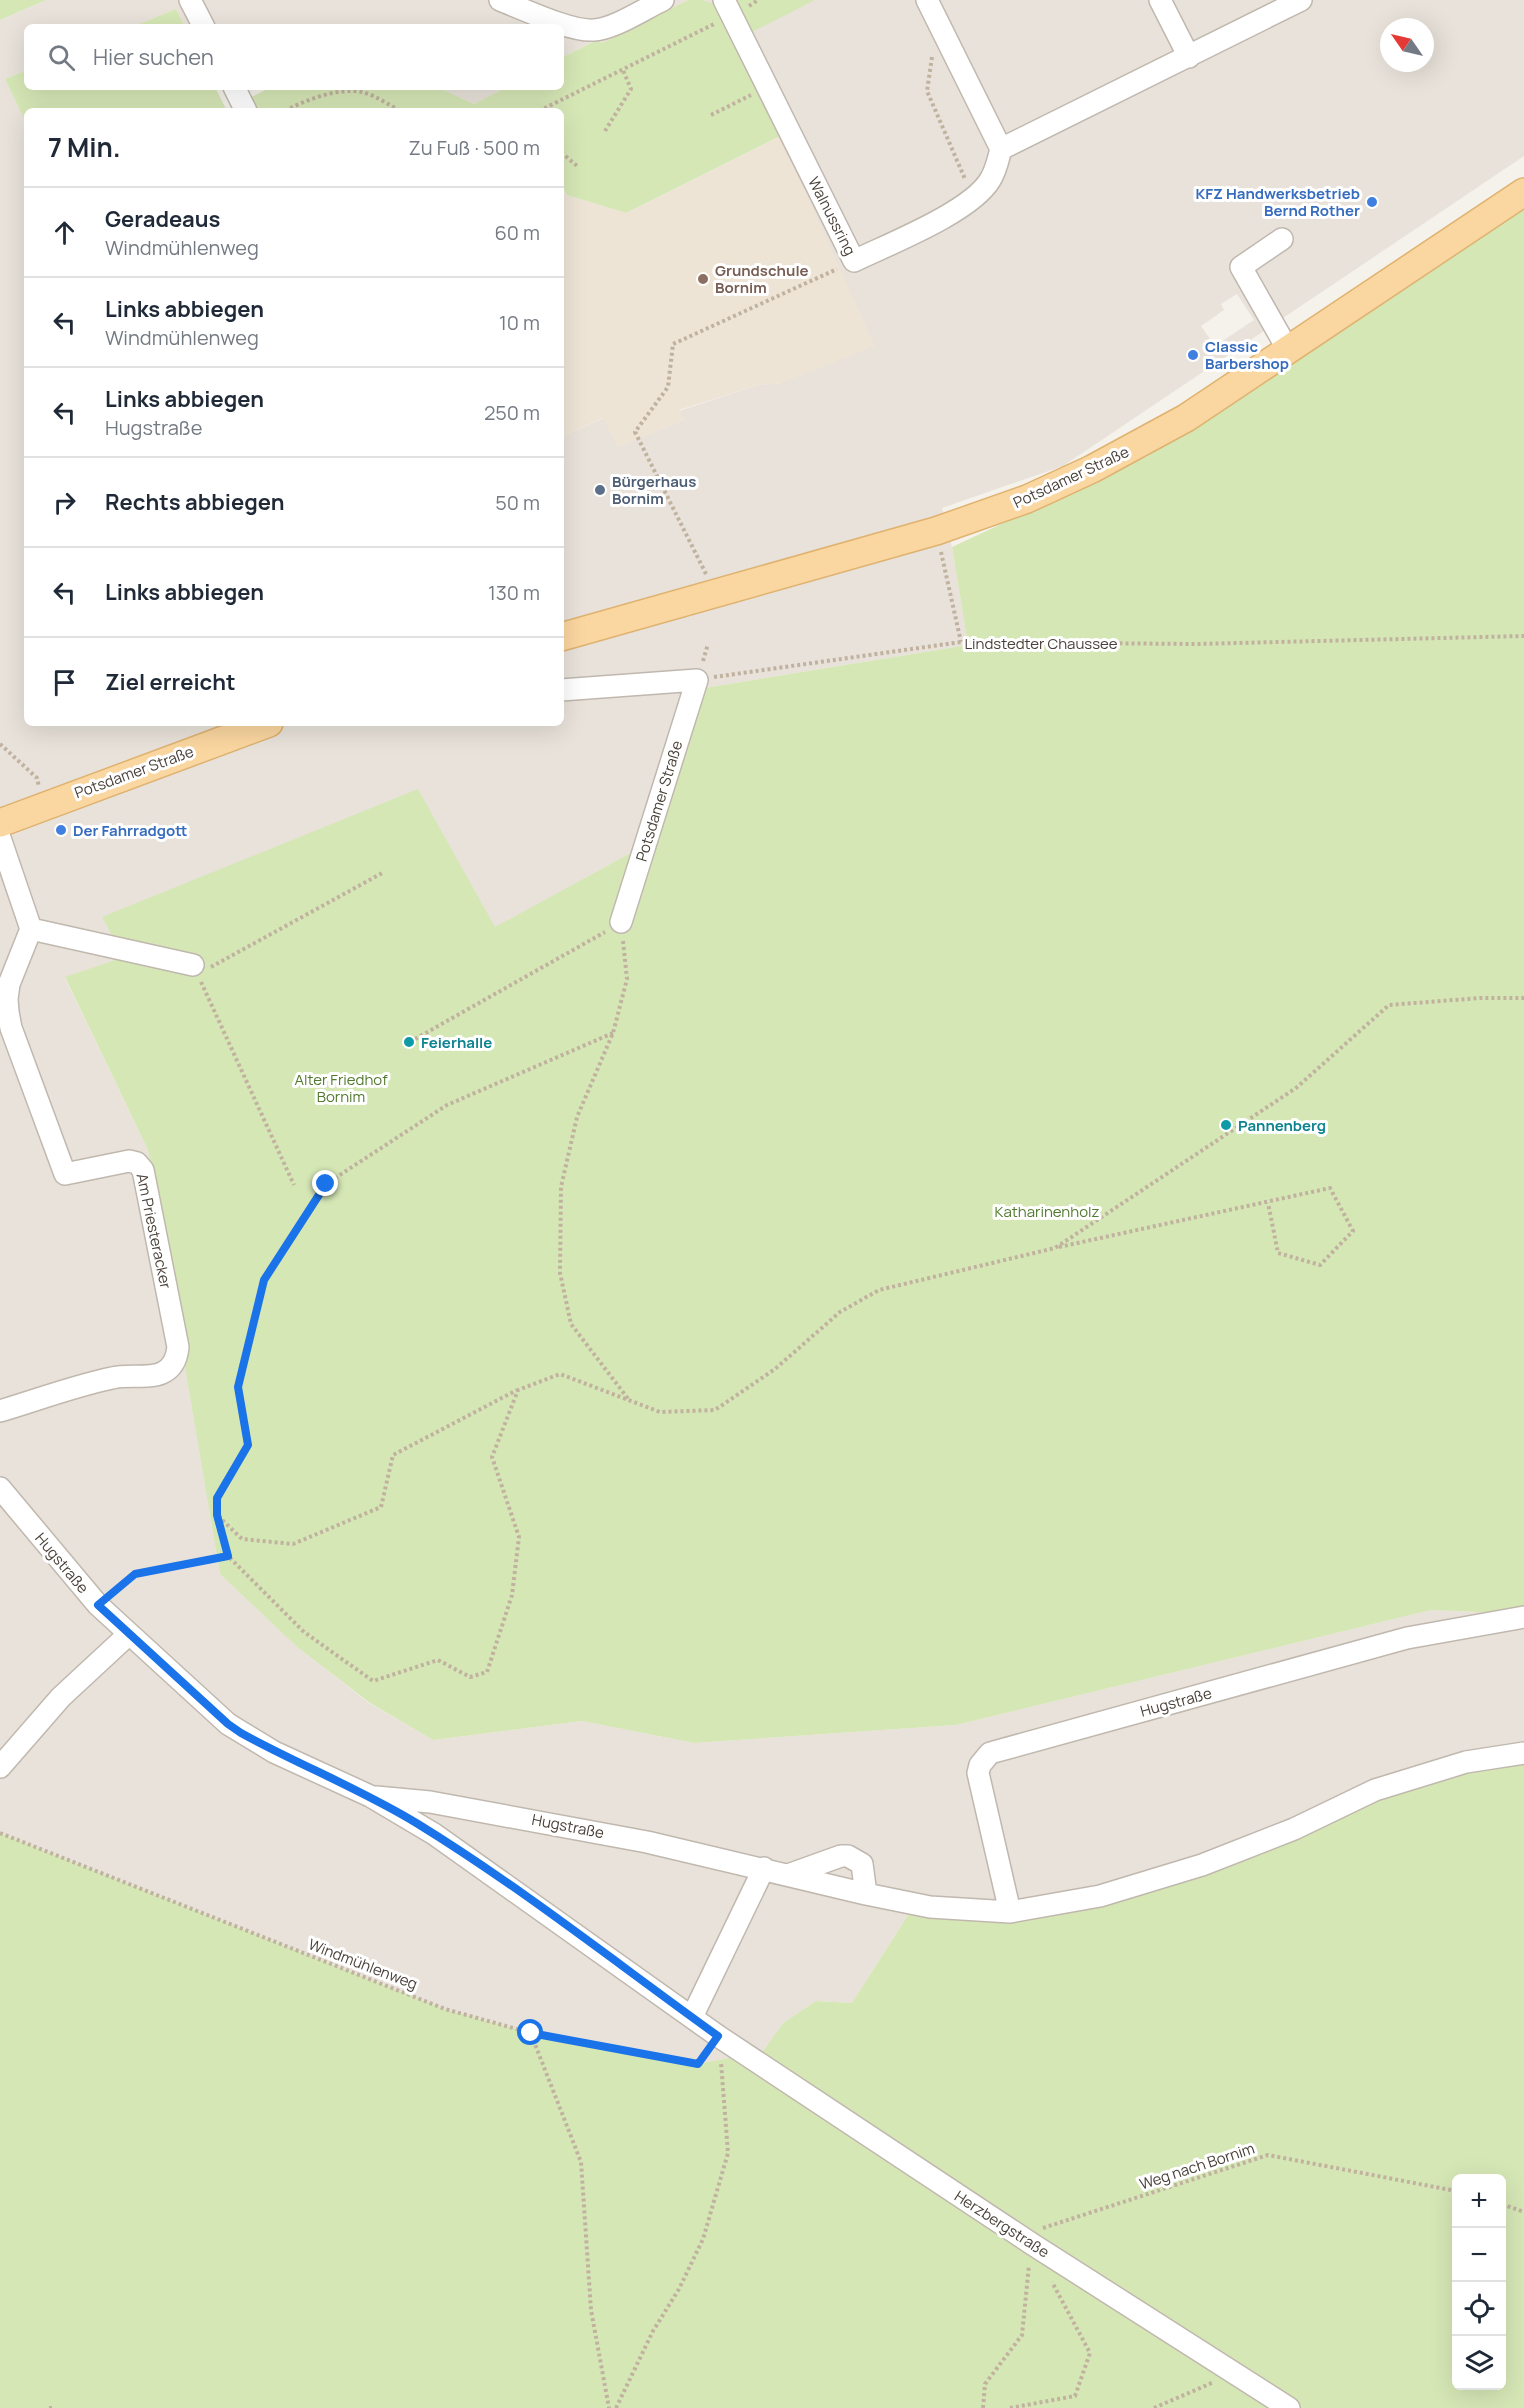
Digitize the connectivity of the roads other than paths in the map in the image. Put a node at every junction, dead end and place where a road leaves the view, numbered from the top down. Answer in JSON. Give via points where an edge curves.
{"nodes":[{"id":1,"x":190,"y":0,"type":"edge"},
{"id":2,"x":500,"y":0,"type":"edge"},
{"id":3,"x":663,"y":0,"type":"edge"},
{"id":4,"x":927,"y":0,"type":"edge"},
{"id":5,"x":1160,"y":0,"type":"edge"},
{"id":6,"x":1301,"y":0,"type":"edge"},
{"id":7,"x":728,"y":8,"type":"edge"},
{"id":8,"x":202,"y":24,"type":"edge"},
{"id":9,"x":563,"y":24,"type":"edge"},
{"id":10,"x":564,"y":24,"type":"edge"},
{"id":11,"x":1189,"y":57,"type":"junction"},
{"id":12,"x":236,"y":90,"type":"edge"},
{"id":13,"x":244,"y":108,"type":"edge"},
{"id":14,"x":1001,"y":149,"type":"junction"},
{"id":15,"x":1524,"y":192,"type":"edge"},
{"id":16,"x":1282,"y":239,"type":"dead end"},
{"id":17,"x":1288,"y":350,"type":"junction"},
{"id":18,"x":564,"y":636,"type":"edge"},
{"id":19,"x":564,"y":690,"type":"edge"},
{"id":20,"x":261,"y":726,"type":"edge"},
{"id":21,"x":0,"y":823,"type":"edge"},
{"id":22,"x":0,"y":838,"type":"edge"},
{"id":23,"x":621,"y":922,"type":"road end"},
{"id":24,"x":31,"y":929,"type":"junction"},
{"id":25,"x":193,"y":965,"type":"road end"},
{"id":26,"x":0,"y":1411,"type":"edge"},
{"id":27,"x":0,"y":1488,"type":"edge"},
{"id":28,"x":1524,"y":1617,"type":"edge"},
{"id":29,"x":129,"y":1634,"type":"junction"},
{"id":30,"x":1524,"y":1753,"type":"edge"},
{"id":31,"x":0,"y":1767,"type":"edge"},
{"id":32,"x":370,"y":1796,"type":"junction"},
{"id":33,"x":764,"y":1868,"type":"junction"},
{"id":34,"x":788,"y":1875,"type":"junction"},
{"id":35,"x":866,"y":1894,"type":"junction"},
{"id":36,"x":1010,"y":1912,"type":"junction"},
{"id":37,"x":692,"y":2017,"type":"junction"},
{"id":38,"x":718,"y":2036,"type":"joint"},
{"id":39,"x":1289,"y":2408,"type":"edge"}],
"edges":[{"from":1,"to":8,"type":"street"},
{"from":2,"to":9,"type":"street"},
{"from":3,"to":10,"type":"street","via":[[606,28],[584,30]]},
{"from":4,"to":14,"type":"street"},
{"from":5,"to":11,"type":"street"},
{"from":6,"to":11,"type":"street"},
{"from":7,"to":14,"type":"street","name":"Walnussring","via":[[854,261],[965,206],[990,180]]},
{"from":11,"to":14,"type":"street"},
{"from":12,"to":13,"type":"street"},
{"from":15,"to":17,"type":"main road","name":"Potsdamer Straße"},
{"from":16,"to":17,"type":"street","via":[[1240,267]]},
{"from":17,"to":18,"type":"main road","name":"Potsdamer Straße","via":[[1186,418],[1027,499],[936,531]]},
{"from":19,"to":23,"type":"street","name":"Potsdamer Straße","via":[[697,680]]},
{"from":20,"to":21,"type":"main road","name":"Potsdamer Straße"},
{"from":22,"to":24,"type":"street"},
{"from":24,"to":25,"type":"street"},
{"from":24,"to":26,"type":"street","name":"Am Priesteracker","via":[[9,984],[11,1028],[65,1174],[129,1161],[143,1170],[178,1347],[172,1366],[153,1376],[112,1378]]},
{"from":27,"to":29,"type":"street","name":"Hugstraße","via":[[98,1605]]},
{"from":28,"to":36,"type":"street","name":"Hugstraße","via":[[1407,1638],[990,1753],[978,1773]]},
{"from":29,"to":31,"type":"street","via":[[61,1697]]},
{"from":29,"to":32,"type":"street","name":"Hugstraße","via":[[241,1733]]},
{"from":30,"to":36,"type":"street","name":"Hugstraße","via":[[1466,1761],[1375,1790],[1294,1829],[1202,1865],[1100,1896]]},
{"from":32,"to":33,"type":"street","name":"Hugstraße","via":[[430,1802],[566,1826]]},
{"from":32,"to":37,"type":"street","name":"Hugstraße","via":[[483,1867]]},
{"from":33,"to":34,"type":"street","name":"Hugstraße"},
{"from":33,"to":37,"type":"street"},
{"from":34,"to":35,"type":"street","name":"Hugstraße"},
{"from":34,"to":35,"type":"street","via":[[848,1856],[862,1864]]},
{"from":35,"to":36,"type":"street","name":"Hugstraße","via":[[930,1907]]},
{"from":37,"to":38,"type":"street","name":"Hugstraße"},
{"from":38,"to":39,"type":"street","name":"Herzbergstraße"}]}
